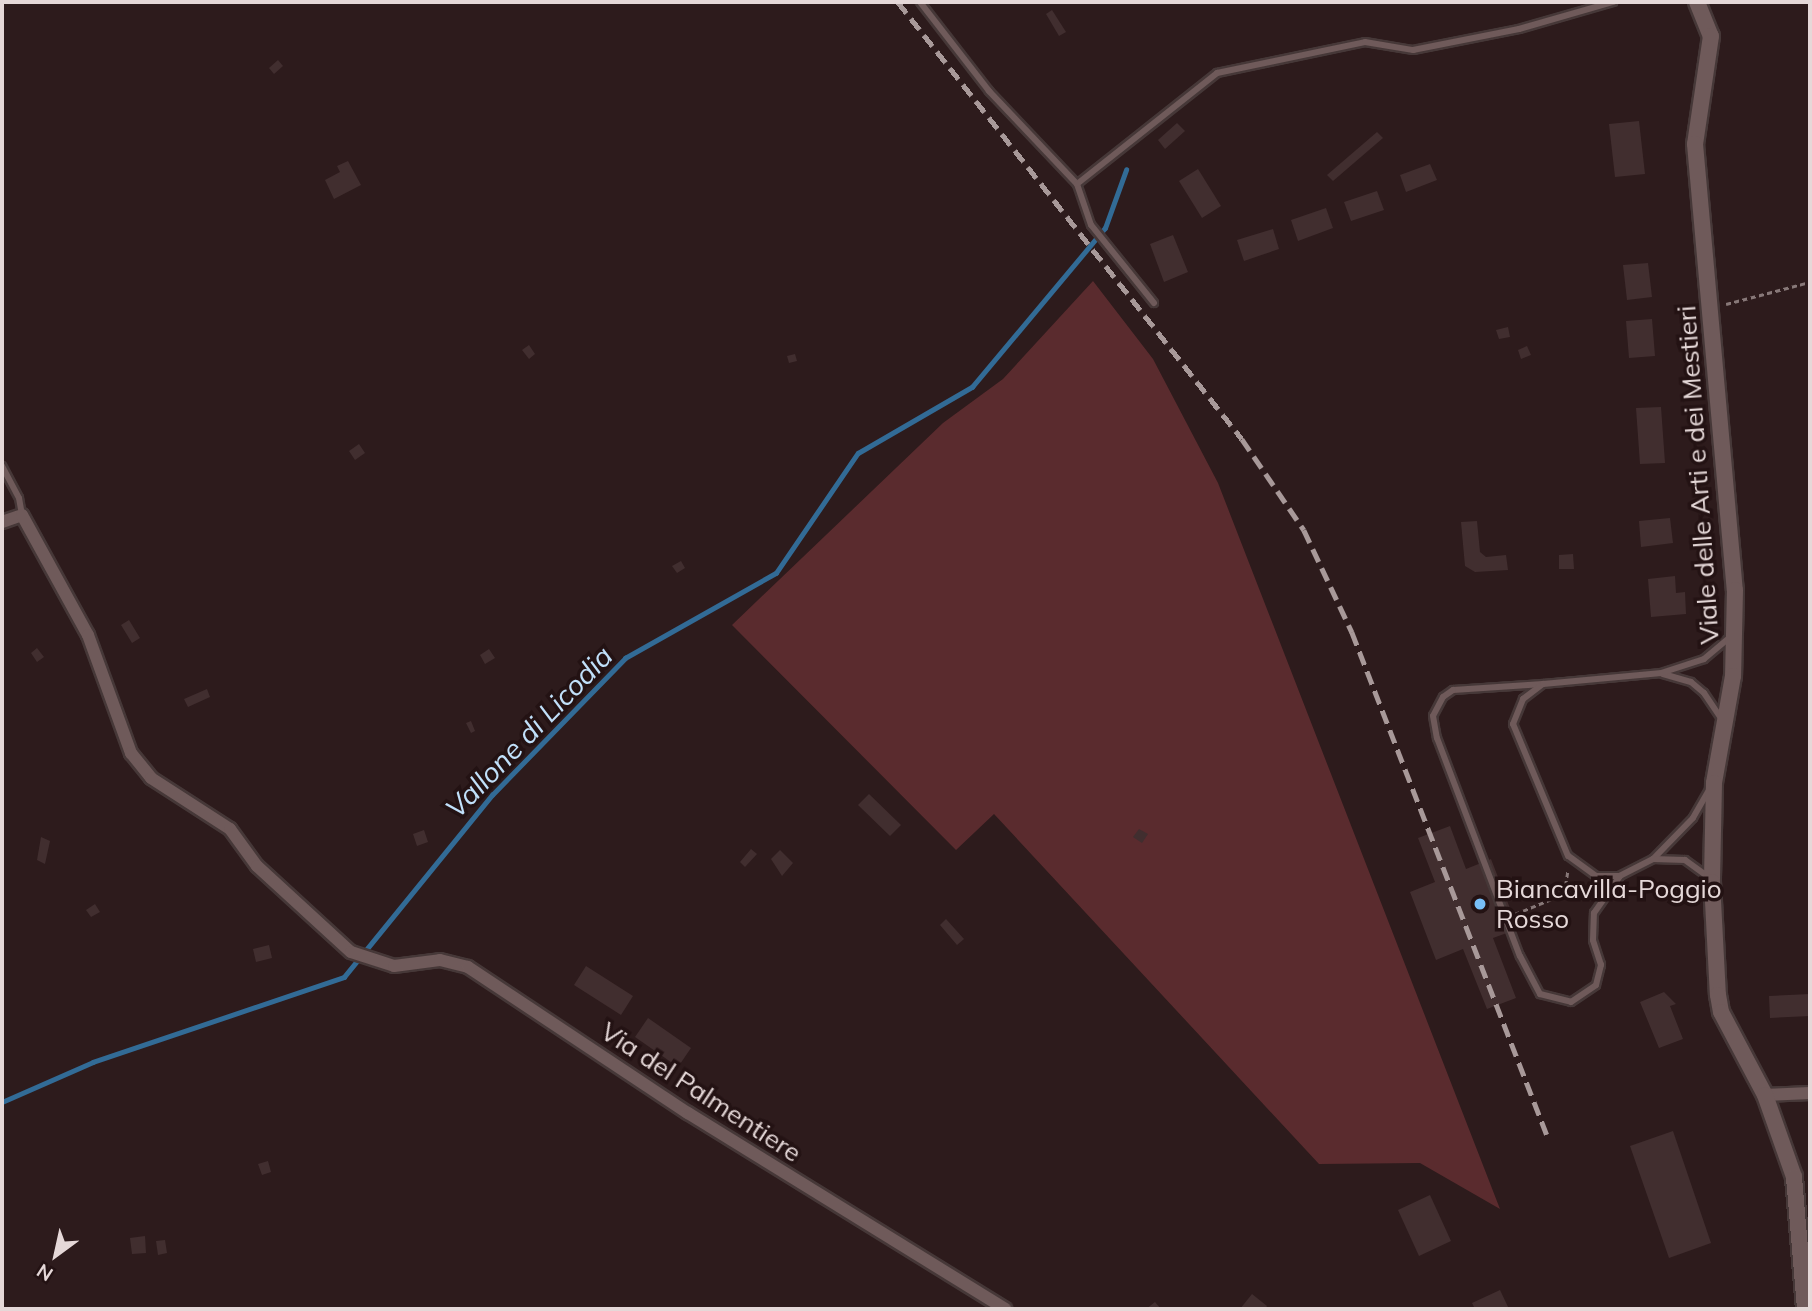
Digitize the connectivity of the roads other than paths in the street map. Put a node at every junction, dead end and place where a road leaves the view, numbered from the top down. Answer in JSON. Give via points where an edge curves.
{"nodes":[{"id":1,"x":920,"y":2,"type":"edge"},
{"id":2,"x":1613,"y":2,"type":"edge"},
{"id":3,"x":1697,"y":2,"type":"edge"},
{"id":4,"x":1076,"y":184,"type":"junction"},
{"id":5,"x":1153,"y":303,"type":"dead end"},
{"id":6,"x":2,"y":466,"type":"edge"},
{"id":7,"x":22,"y":515,"type":"junction"},
{"id":8,"x":2,"y":522,"type":"edge"},
{"id":9,"x":1734,"y":632,"type":"junction"},
{"id":10,"x":1661,"y":673,"type":"junction"},
{"id":11,"x":1543,"y":684,"type":"junction"},
{"id":12,"x":1724,"y":724,"type":"junction"},
{"id":13,"x":1714,"y":783,"type":"junction"},
{"id":14,"x":1653,"y":859,"type":"junction"},
{"id":15,"x":1620,"y":876,"type":"junction"},
{"id":16,"x":1712,"y":882,"type":"junction"},
{"id":17,"x":1810,"y":1093,"type":"edge"},
{"id":18,"x":1765,"y":1095,"type":"junction"},
{"id":19,"x":1005,"y":1309,"type":"edge"},
{"id":20,"x":1805,"y":1309,"type":"edge"}],
"edges":[{"from":1,"to":4,"type":"lane","via":[[989,91]]},
{"from":2,"to":4,"type":"lane","via":[[1519,29],[1413,50],[1365,42],[1217,73]]},
{"from":3,"to":9,"type":"street","name":"Viale delle Arti e dei Mestieri","via":[[1711,36],[1695,144],[1734,577]]},
{"from":4,"to":5,"type":"lane","via":[[1091,225]]},
{"from":6,"to":7,"type":"lane"},
{"from":7,"to":8,"type":"street"},
{"from":7,"to":19,"type":"street","name":"Via del Palmentiere","via":[[88,635],[131,754],[151,778],[230,829],[257,866],[360,957],[394,966],[440,960],[468,967],[688,1113]]},
{"from":9,"to":10,"type":"lane","via":[[1704,659]]},
{"from":9,"to":12,"type":"street","name":"Viale delle Arti e dei Mestieri"},
{"from":10,"to":11,"type":"lane"},
{"from":10,"to":12,"type":"lane","via":[[1690,682],[1704,693]]},
{"from":11,"to":15,"type":"lane","via":[[1523,699],[1513,724],[1568,856],[1596,876]]},
{"from":11,"to":15,"type":"lane","via":[[1453,690],[1443,697],[1433,716],[1437,738],[1505,918],[1530,982],[1540,994],[1558,1002],[1576,1000],[1599,979],[1594,913]]},
{"from":12,"to":13,"type":"street","name":"Viale delle Arti e dei Mestieri"},
{"from":13,"to":14,"type":"lane","via":[[1693,818]]},
{"from":13,"to":16,"type":"street","name":"Viale delle Arti e dei Mestieri"},
{"from":14,"to":15,"type":"lane"},
{"from":14,"to":16,"type":"lane","via":[[1685,860]]},
{"from":16,"to":18,"type":"street","name":"Viale delle Arti e dei Mestieri","via":[[1721,1012]]},
{"from":17,"to":18,"type":"street"},
{"from":18,"to":20,"type":"street","name":"Viale delle Arti e dei Mestieri","via":[[1794,1177]]}]}
